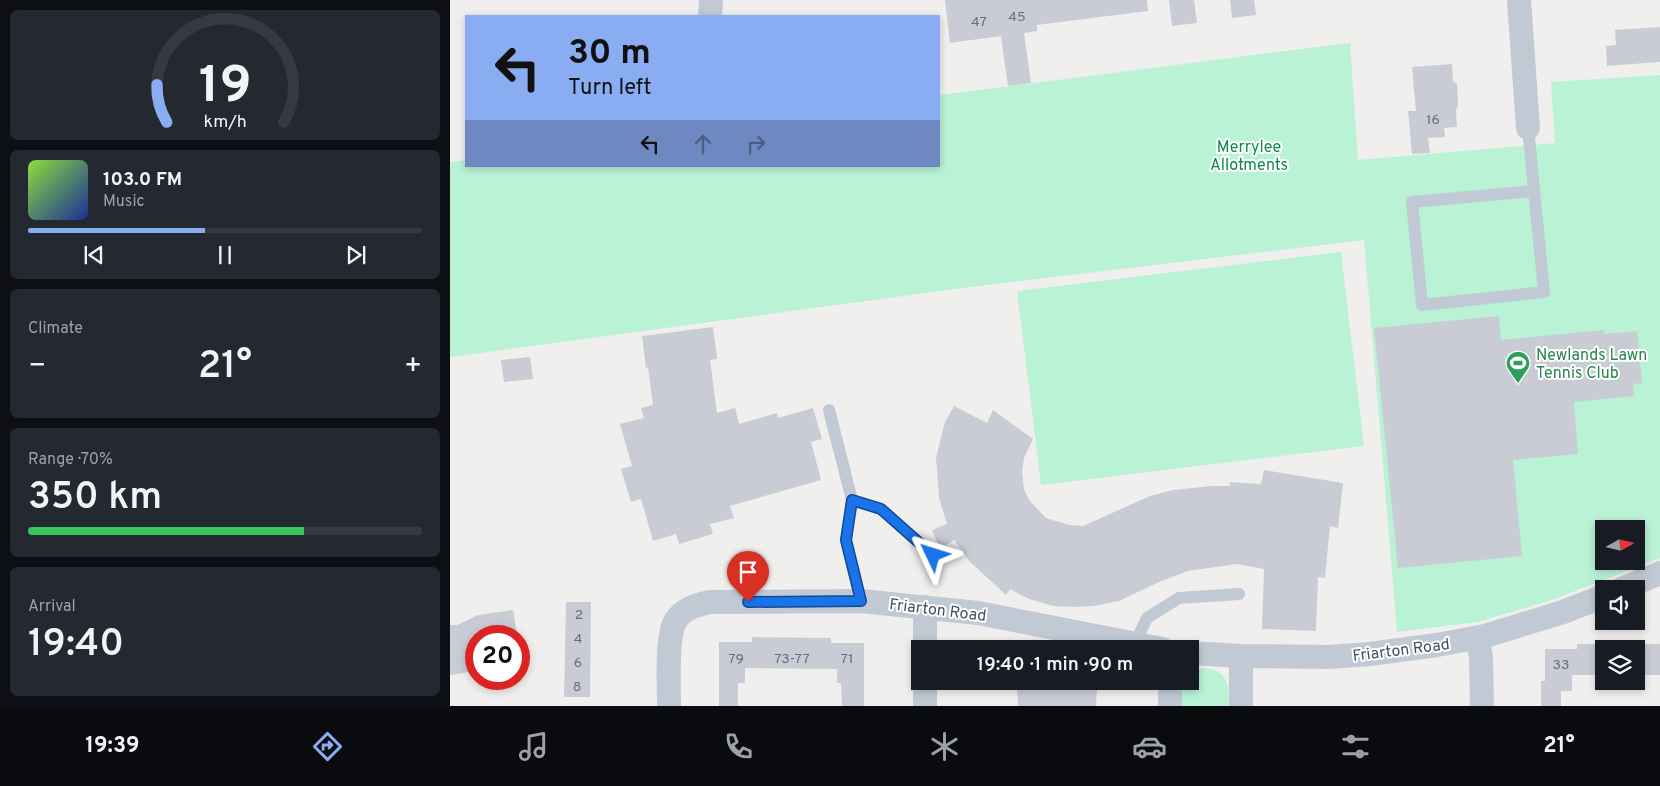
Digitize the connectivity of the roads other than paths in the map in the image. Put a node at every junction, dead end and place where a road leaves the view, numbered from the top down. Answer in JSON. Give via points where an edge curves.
{"nodes":[{"id":1,"x":711,"y":0,"type":"edge"},
{"id":2,"x":1519,"y":0,"type":"edge"},
{"id":3,"x":710,"y":15,"type":"edge"},
{"id":4,"x":1528,"y":128,"type":"joint"},
{"id":5,"x":1534,"y":191,"type":"junction"},
{"id":6,"x":829,"y":410,"type":"dead end"},
{"id":7,"x":852,"y":500,"type":"junction"},
{"id":8,"x":933,"y":555,"type":"dead end"},
{"id":9,"x":1660,"y":573,"type":"edge"},
{"id":10,"x":1643,"y":580,"type":"edge"},
{"id":11,"x":1239,"y":594,"type":"dead end"},
{"id":12,"x":1595,"y":600,"type":"edge"},
{"id":13,"x":861,"y":601,"type":"junction"},
{"id":14,"x":925,"y":607,"type":"junction"},
{"id":15,"x":1477,"y":638,"type":"junction"},
{"id":16,"x":925,"y":640,"type":"edge"},
{"id":17,"x":1119,"y":640,"type":"edge"},
{"id":18,"x":1136,"y":640,"type":"edge"},
{"id":19,"x":1199,"y":654,"type":"edge"},
{"id":20,"x":1241,"y":656,"type":"junction"},
{"id":21,"x":925,"y":690,"type":"edge"},
{"id":22,"x":1170,"y":690,"type":"edge"},
{"id":23,"x":669,"y":706,"type":"edge"},
{"id":24,"x":926,"y":706,"type":"edge"},
{"id":25,"x":1170,"y":706,"type":"edge"},
{"id":26,"x":1241,"y":706,"type":"edge"},
{"id":27,"x":1482,"y":706,"type":"edge"}],
"edges":[{"from":1,"to":3,"type":"street"},
{"from":2,"to":4,"type":"street"},
{"from":4,"to":5,"type":"lane"},
{"from":5,"to":5,"type":"lane","via":[[1544,292],[1422,306],[1412,202]]},
{"from":6,"to":7,"type":"lane"},
{"from":7,"to":8,"type":"lane","via":[[881,509]]},
{"from":7,"to":13,"type":"lane","via":[[846,540]]},
{"from":9,"to":10,"type":"street"},
{"from":11,"to":18,"type":"lane","via":[[1180,598],[1147,618]]},
{"from":12,"to":15,"type":"street","name":"Friarton Road"},
{"from":13,"to":14,"type":"street","name":"Friarton Road"},
{"from":13,"to":23,"type":"street","name":"Friarton Road","via":[[710,602],[689,608],[673,626]]},
{"from":14,"to":16,"type":"street"},
{"from":14,"to":17,"type":"street","name":"Friarton Road","via":[[978,613]]},
{"from":15,"to":20,"type":"street","name":"Friarton Road","via":[[1370,654]]},
{"from":15,"to":27,"type":"street","via":[[1481,656]]},
{"from":19,"to":20,"type":"street","name":"Friarton Road"},
{"from":20,"to":26,"type":"street"},
{"from":21,"to":24,"type":"street"},
{"from":22,"to":25,"type":"street"}]}
